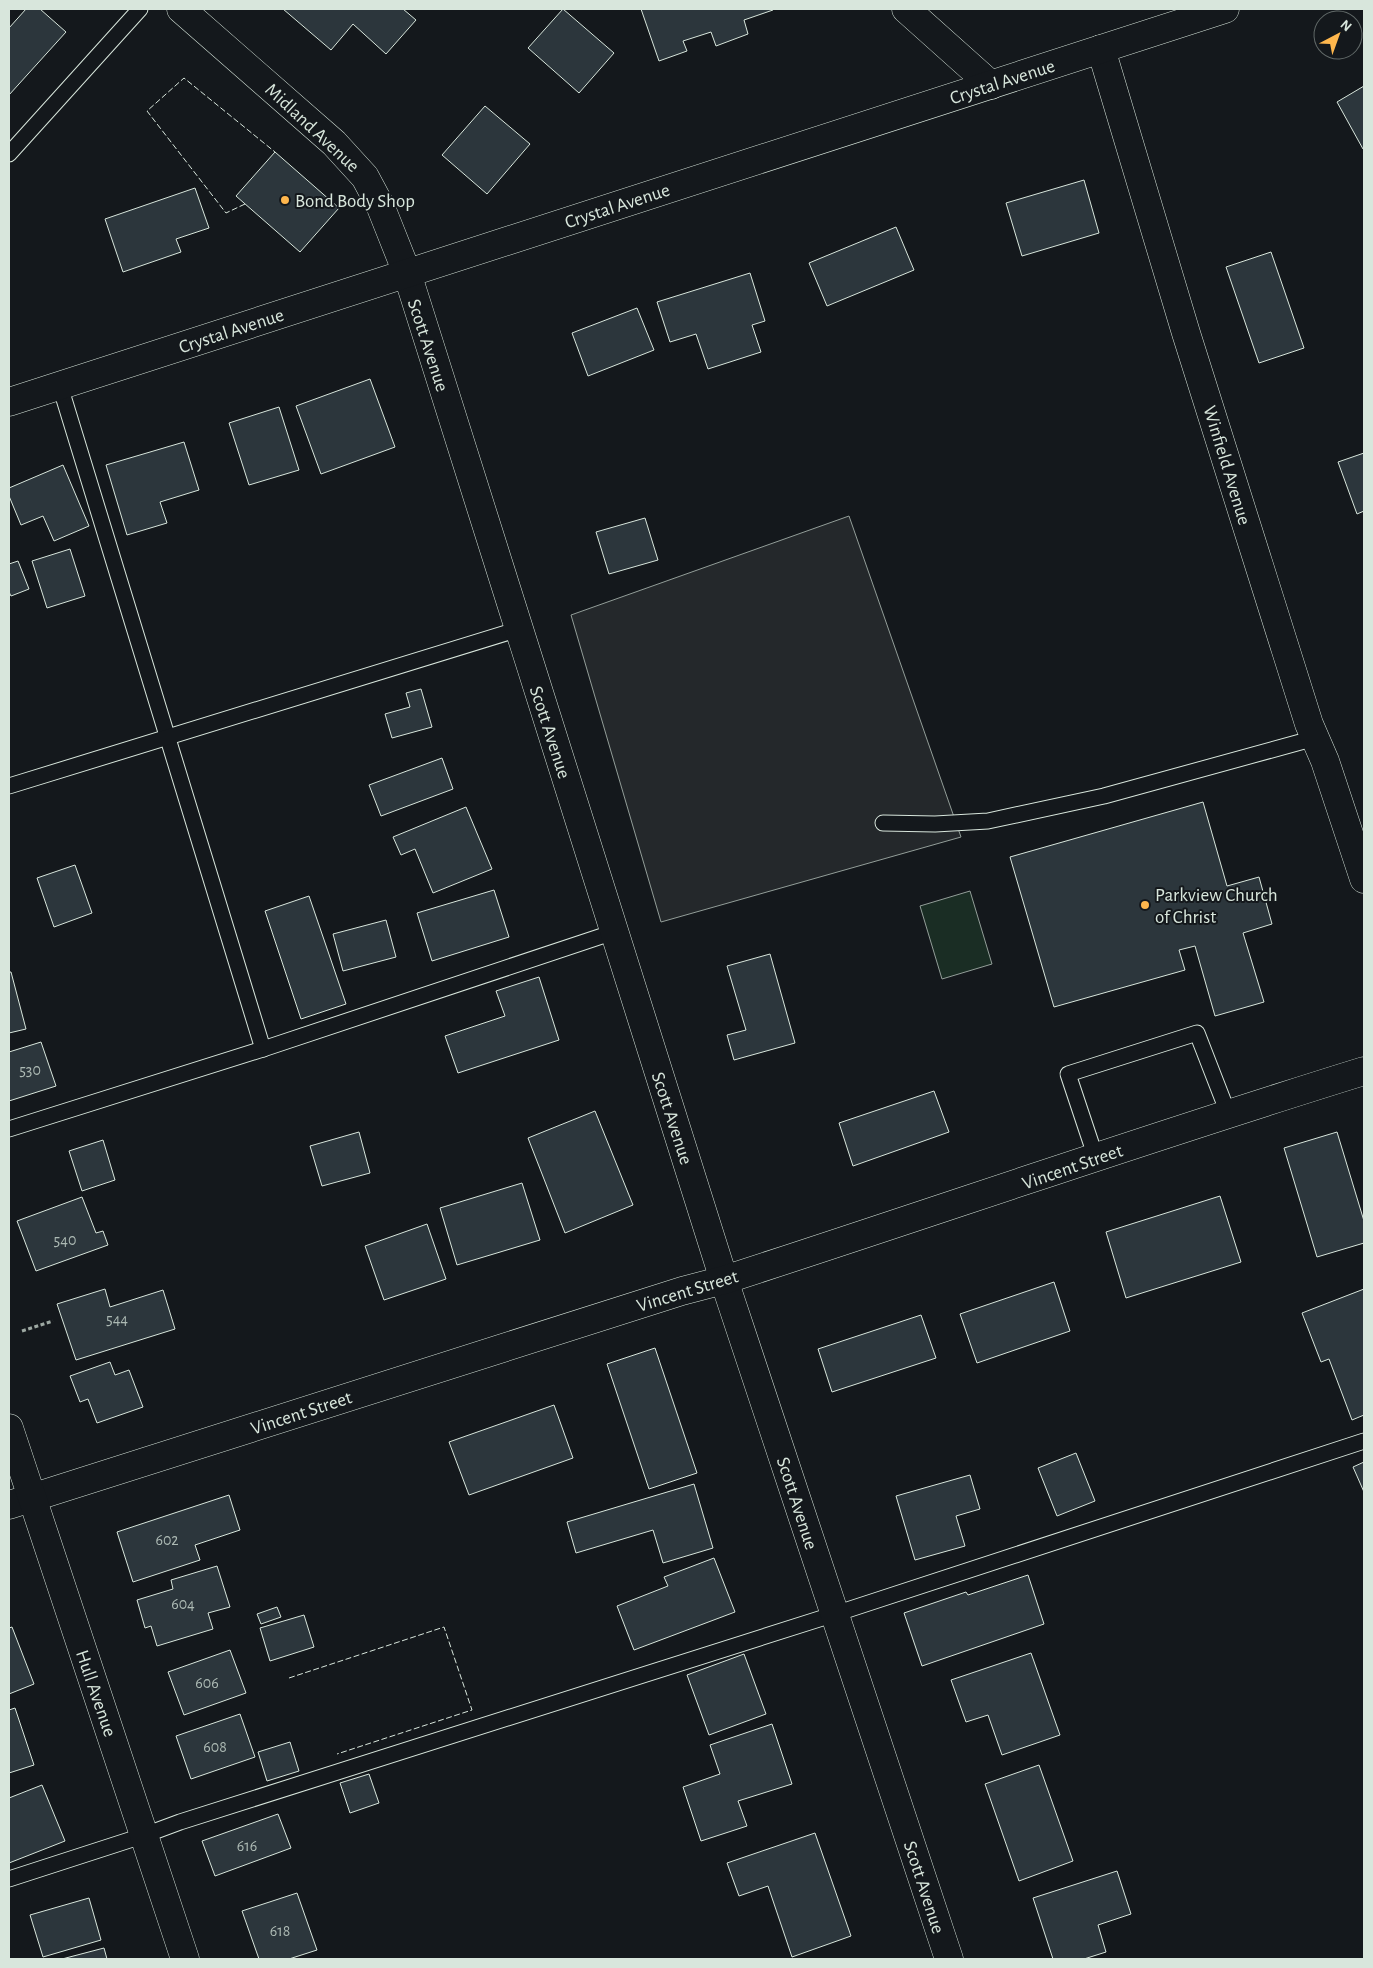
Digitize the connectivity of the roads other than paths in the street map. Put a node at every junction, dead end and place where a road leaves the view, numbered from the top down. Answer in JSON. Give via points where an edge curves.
{"nodes":[{"id":1,"x":140,"y":9,"type":"edge"},
{"id":2,"x":181,"y":9,"type":"edge"},
{"id":3,"x":906,"y":9,"type":"edge"},
{"id":4,"x":1224,"y":9,"type":"edge"},
{"id":5,"x":1101,"y":49,"type":"junction"},
{"id":6,"x":991,"y":84,"type":"junction"},
{"id":7,"x":9,"y":154,"type":"edge"},
{"id":8,"x":407,"y":273,"type":"junction"},
{"id":9,"x":60,"y":386,"type":"junction"},
{"id":10,"x":9,"y":402,"type":"edge"},
{"id":11,"x":519,"y":630,"type":"junction"},
{"id":12,"x":168,"y":738,"type":"junction"},
{"id":13,"x":1315,"y":738,"type":"junction"},
{"id":14,"x":9,"y":786,"type":"edge"},
{"id":15,"x":883,"y":823,"type":"dead end"},
{"id":16,"x":1364,"y":879,"type":"edge"},
{"id":17,"x":614,"y":932,"type":"junction"},
{"id":18,"x":263,"y":1049,"type":"junction"},
{"id":19,"x":1364,"y":1071,"type":"edge"},
{"id":20,"x":1228,"y":1113,"type":"junction"},
{"id":21,"x":9,"y":1129,"type":"edge"},
{"id":22,"x":1096,"y":1158,"type":"junction"},
{"id":23,"x":724,"y":1280,"type":"junction"},
{"id":24,"x":9,"y":1428,"type":"edge"},
{"id":25,"x":1364,"y":1441,"type":"edge"},
{"id":26,"x":20,"y":1502,"type":"edge"},
{"id":27,"x":836,"y":1614,"type":"junction"},
{"id":28,"x":145,"y":1835,"type":"junction"},
{"id":29,"x":9,"y":1879,"type":"edge"},
{"id":30,"x":185,"y":1959,"type":"edge"},
{"id":31,"x":949,"y":1959,"type":"edge"}],
"edges":[{"from":1,"to":7,"type":"lane"},
{"from":2,"to":8,"type":"street","name":"Midland Avenue","via":[[334,143],[364,177],[380,205]]},
{"from":3,"to":6,"type":"street"},
{"from":4,"to":5,"type":"street","name":"Crystal Avenue"},
{"from":5,"to":6,"type":"street","name":"Crystal Avenue"},
{"from":5,"to":13,"type":"street","name":"Winfield Avenue","via":[[1186,333]]},
{"from":6,"to":8,"type":"street","name":"Crystal Avenue"},
{"from":8,"to":9,"type":"street","name":"Crystal Avenue"},
{"from":8,"to":11,"type":"street","name":"Scott Avenue"},
{"from":9,"to":10,"type":"street","name":"Crystal Avenue"},
{"from":9,"to":12,"type":"lane"},
{"from":11,"to":12,"type":"lane"},
{"from":11,"to":17,"type":"street","name":"Scott Avenue"},
{"from":12,"to":14,"type":"lane"},
{"from":12,"to":18,"type":"lane"},
{"from":13,"to":15,"type":"lane","via":[[1104,796],[988,822]]},
{"from":13,"to":16,"type":"street","name":"Winfield Avenue"},
{"from":17,"to":18,"type":"lane"},
{"from":17,"to":23,"type":"street","name":"Scott Avenue"},
{"from":18,"to":21,"type":"lane"},
{"from":19,"to":20,"type":"street","name":"Vincent Street"},
{"from":20,"to":22,"type":"street","name":"Vincent Street"},
{"from":20,"to":22,"type":"lane","via":[[1197,1033],[1068,1074]]},
{"from":22,"to":23,"type":"street","name":"Vincent Street"},
{"from":23,"to":26,"type":"street","name":"Vincent Street"},
{"from":23,"to":27,"type":"street","name":"Scott Avenue"},
{"from":24,"to":26,"type":"street","name":"Hull Avenue"},
{"from":25,"to":27,"type":"lane"},
{"from":26,"to":28,"type":"street","name":"Hull Avenue"},
{"from":27,"to":28,"type":"lane"},
{"from":27,"to":31,"type":"street","name":"Scott Avenue"},
{"from":28,"to":29,"type":"lane"},
{"from":28,"to":30,"type":"street","name":"Hull Avenue"}]}
